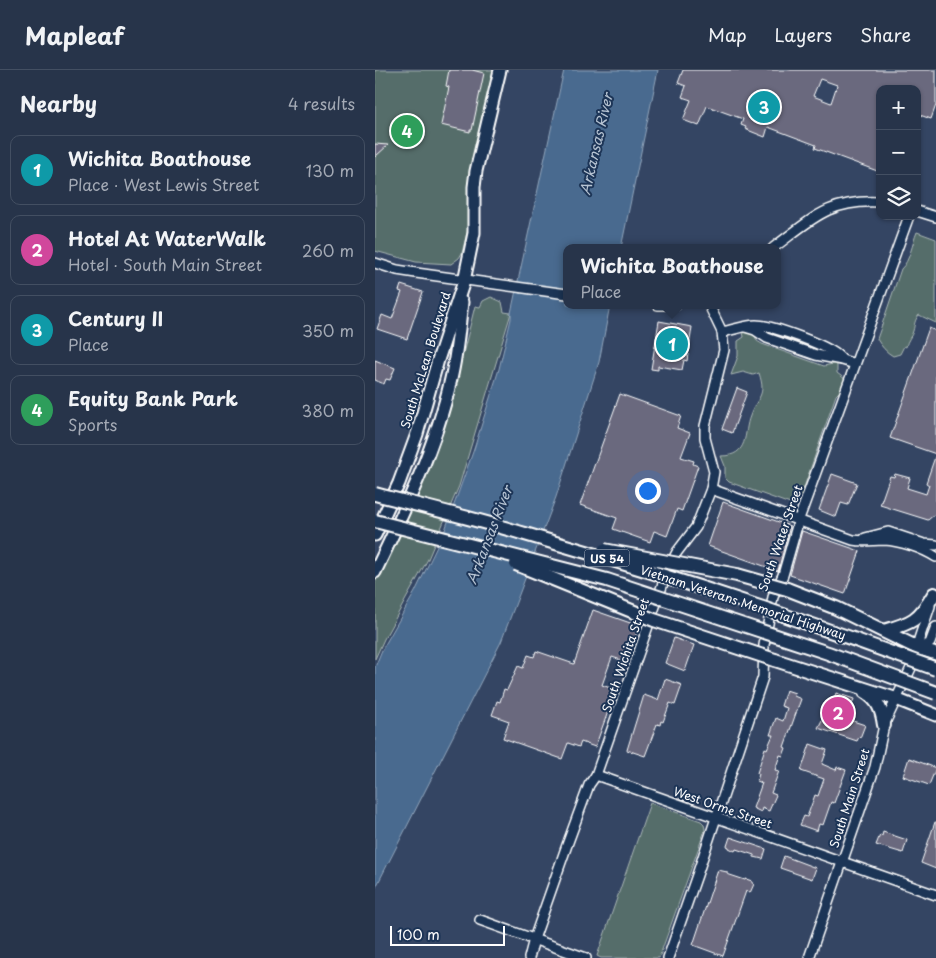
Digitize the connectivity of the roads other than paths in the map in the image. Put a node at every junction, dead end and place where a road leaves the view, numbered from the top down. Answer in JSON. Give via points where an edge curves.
{"nodes":[{"id":1,"x":500,"y":70,"type":"edge"},
{"id":2,"x":876,"y":202,"type":"edge"},
{"id":3,"x":921,"y":212,"type":"edge"},
{"id":4,"x":936,"y":218,"type":"edge"},
{"id":5,"x":908,"y":220,"type":"edge"},
{"id":6,"x":778,"y":244,"type":"edge"},
{"id":7,"x":375,"y":263,"type":"edge"},
{"id":8,"x":464,"y":281,"type":"junction"},
{"id":9,"x":563,"y":294,"type":"edge"},
{"id":10,"x":711,"y":309,"type":"edge"},
{"id":11,"x":722,"y":332,"type":"junction"},
{"id":12,"x":855,"y":364,"type":"junction"},
{"id":13,"x":711,"y":489,"type":"junction"},
{"id":14,"x":375,"y":494,"type":"edge"},
{"id":15,"x":799,"y":520,"type":"junction"},
{"id":16,"x":375,"y":521,"type":"edge"},
{"id":17,"x":524,"y":533,"type":"junction"},
{"id":18,"x":375,"y":535,"type":"edge"},
{"id":19,"x":853,"y":540,"type":"junction"},
{"id":20,"x":936,"y":545,"type":"edge"},
{"id":21,"x":474,"y":547,"type":"junction"},
{"id":22,"x":936,"y":557,"type":"edge"},
{"id":23,"x":375,"y":572,"type":"edge"},
{"id":24,"x":935,"y":592,"type":"edge"},
{"id":25,"x":936,"y":627,"type":"edge"},
{"id":26,"x":884,"y":632,"type":"junction"},
{"id":27,"x":920,"y":649,"type":"junction"},
{"id":28,"x":936,"y":654,"type":"edge"},
{"id":29,"x":936,"y":669,"type":"edge"},
{"id":30,"x":857,"y":686,"type":"junction"},
{"id":31,"x":936,"y":693,"type":"edge"},
{"id":32,"x":896,"y":698,"type":"junction"},
{"id":33,"x":936,"y":715,"type":"edge"},
{"id":34,"x":884,"y":725,"type":"junction"},
{"id":35,"x":597,"y":775,"type":"junction"},
{"id":36,"x":716,"y":818,"type":"junction"},
{"id":37,"x":842,"y":861,"type":"junction"},
{"id":38,"x":936,"y":895,"type":"edge"},
{"id":39,"x":480,"y":920,"type":"dead end"},
{"id":40,"x":534,"y":939,"type":"junction"},
{"id":41,"x":529,"y":958,"type":"edge"},
{"id":42,"x":586,"y":958,"type":"edge"},
{"id":43,"x":668,"y":958,"type":"edge"},
{"id":44,"x":809,"y":958,"type":"edge"}],
"edges":[{"from":1,"to":8,"type":"main road","via":[[476,171],[474,233]]},
{"from":2,"to":6,"type":"street","via":[[849,203],[823,211]]},
{"from":3,"to":4,"type":"street"},
{"from":5,"to":12,"type":"street","name":"South Water Street"},
{"from":7,"to":8,"type":"street"},
{"from":8,"to":9,"type":"street"},
{"from":8,"to":18,"type":"main road","name":"South McLean Boulevard","via":[[417,434]]},
{"from":8,"to":23,"type":"main road","name":"South McLean Boulevard","via":[[456,358],[441,414],[415,485]]},
{"from":10,"to":11,"type":"street","name":"South Wichita Street"},
{"from":11,"to":12,"type":"street","via":[[750,327],[767,338]]},
{"from":11,"to":13,"type":"street","name":"South Wichita Street","via":[[724,350],[705,426],[714,472]]},
{"from":12,"to":15,"type":"street","name":"South Water Street"},
{"from":13,"to":15,"type":"street"},
{"from":13,"to":35,"type":"street","name":"South Wichita Street","via":[[696,527],[668,569]]},
{"from":14,"to":17,"type":"highway","name":"Vietnam Veterans Memorial Highway","number":"US 54","bridge":true},
{"from":15,"to":19,"type":"street"},
{"from":15,"to":36,"type":"street","name":"South Water Street","via":[[783,575],[773,596],[764,645],[763,677]]},
{"from":16,"to":21,"type":"highway","name":"Vietnam Veterans Memorial Highway","number":"US 54","bridge":true},
{"from":17,"to":26,"type":"highway","bridge":true,"via":[[737,575],[787,589]]},
{"from":17,"to":29,"type":"highway","name":"Vietnam Veterans Memorial Highway","number":"US 54","bridge":true,"via":[[826,629]]},
{"from":19,"to":20,"type":"street","via":[[888,532]]},
{"from":19,"to":22,"type":"street","via":[[893,541]]},
{"from":21,"to":30,"type":"highway","bridge":true,"via":[[654,620]]},
{"from":21,"to":31,"type":"highway","name":"Vietnam Veterans Memorial Highway","number":"US 54","bridge":true,"via":[[607,580],[828,653]]},
{"from":24,"to":26,"type":"highway","via":[[919,616],[907,625]]},
{"from":24,"to":27,"type":"street","name":"South Main Street","via":[[919,638]]},
{"from":25,"to":27,"type":"street","name":"South Main Street","via":[[930,643]]},
{"from":26,"to":27,"type":"highway"},
{"from":27,"to":28,"type":"main road"},
{"from":27,"to":32,"type":"street","name":"South Main Street"},
{"from":30,"to":32,"type":"highway"},
{"from":30,"to":34,"type":"highway","via":[[879,704]]},
{"from":32,"to":33,"type":"main road"},
{"from":32,"to":34,"type":"street","name":"South Main Street"},
{"from":34,"to":37,"type":"street","name":"South Main Street","via":[[875,767]]},
{"from":35,"to":36,"type":"street","name":"West Orme Street"},
{"from":35,"to":40,"type":"street","name":"South Wichita Street","via":[[589,785]]},
{"from":36,"to":37,"type":"street","name":"West Orme Street"},
{"from":36,"to":43,"type":"street","name":"South Water Street"},
{"from":37,"to":38,"type":"street","name":"West Orme Street"},
{"from":37,"to":44,"type":"street","name":"South Main Street"},
{"from":39,"to":40,"type":"street"},
{"from":40,"to":41,"type":"street","name":"South Wichita Street"},
{"from":40,"to":42,"type":"street"}]}
